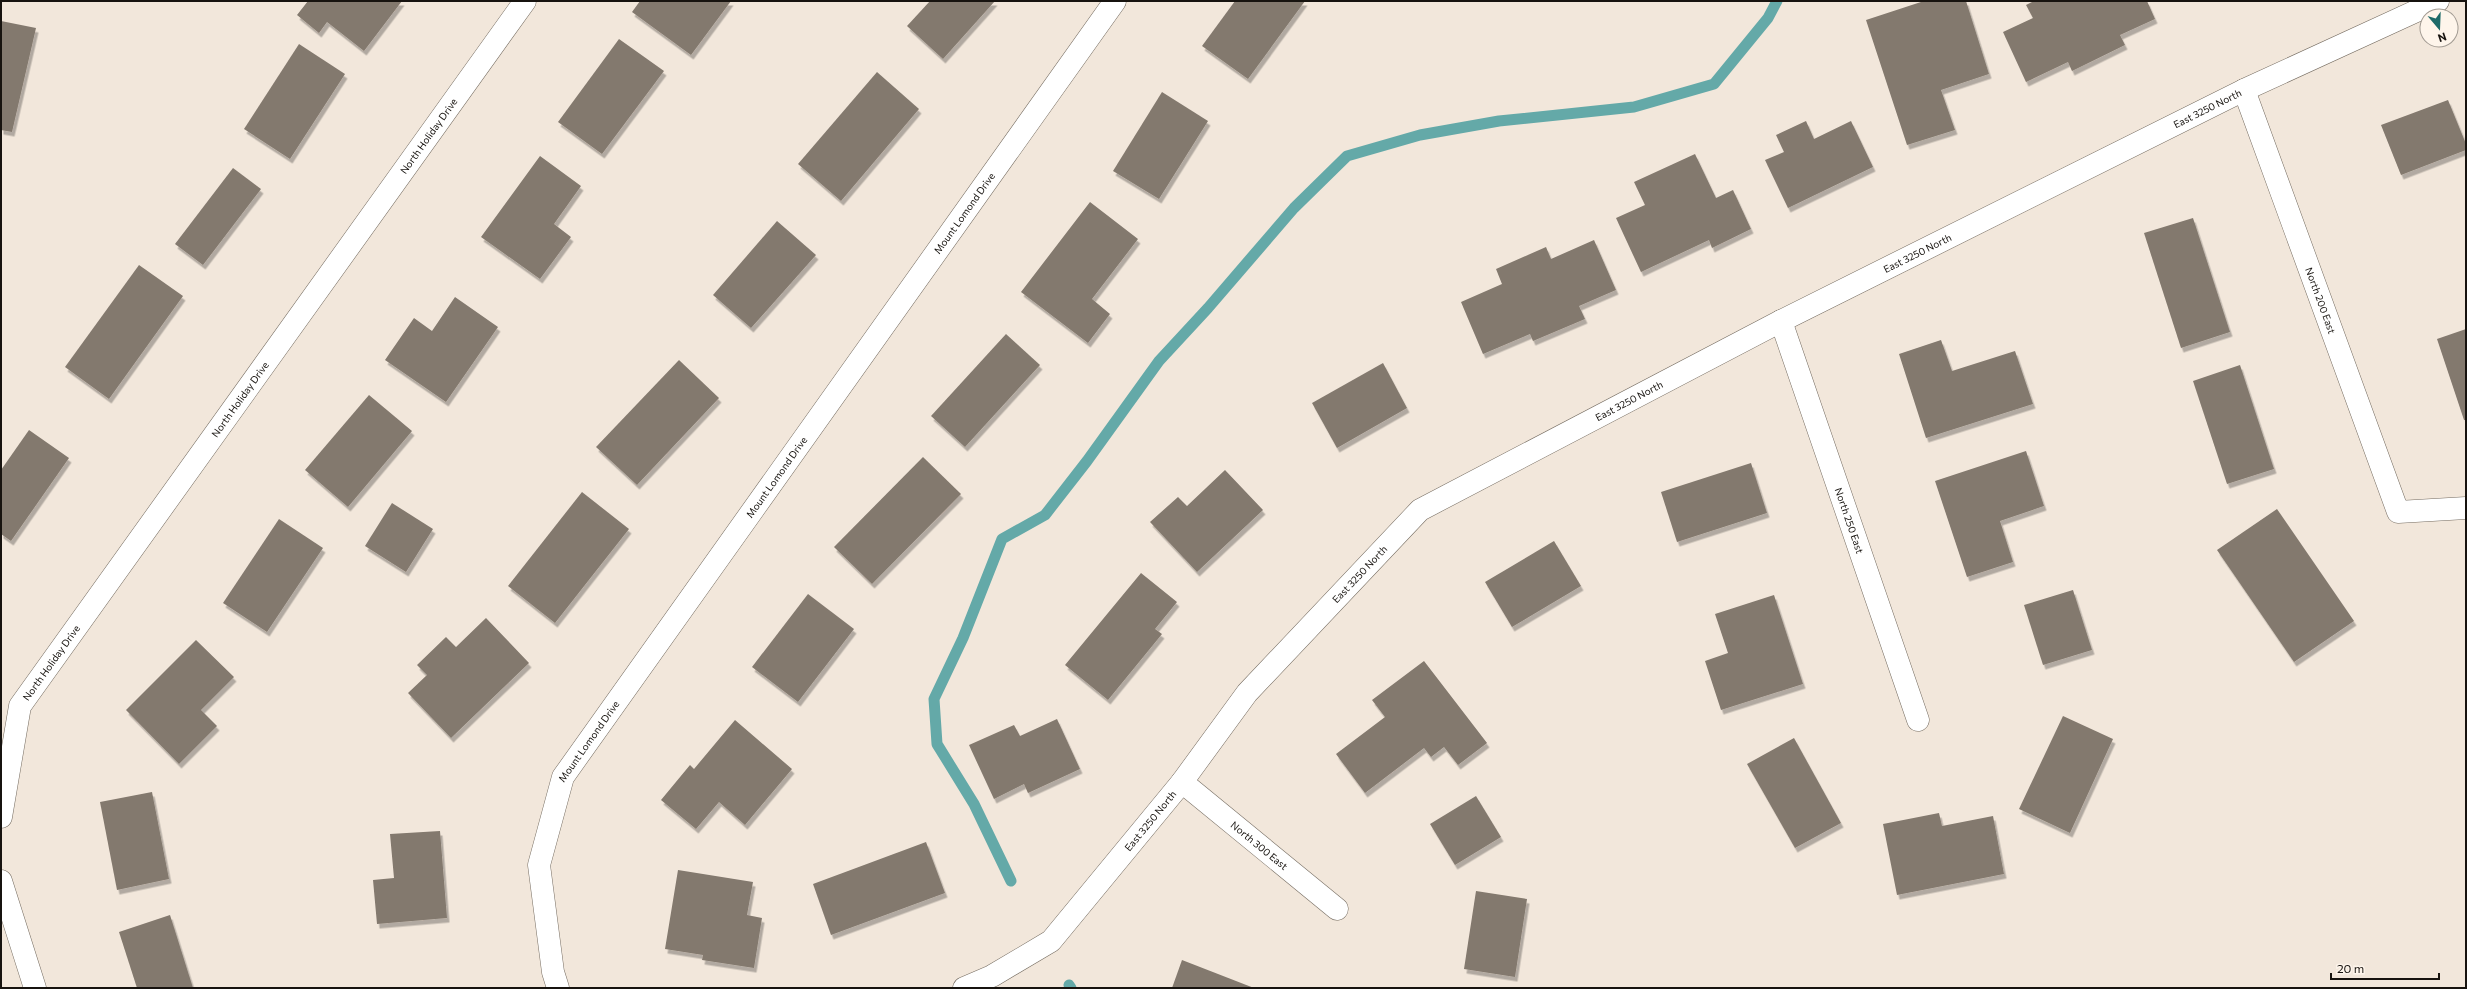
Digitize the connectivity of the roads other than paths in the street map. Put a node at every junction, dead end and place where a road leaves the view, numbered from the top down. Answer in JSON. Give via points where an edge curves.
{"nodes":[{"id":1,"x":525,"y":1,"type":"edge"},
{"id":2,"x":1115,"y":1,"type":"edge"},
{"id":3,"x":2438,"y":1,"type":"edge"},
{"id":4,"x":2244,"y":90,"type":"junction"},
{"id":5,"x":1781,"y":321,"type":"junction"},
{"id":6,"x":2466,"y":508,"type":"edge"},
{"id":7,"x":1918,"y":720,"type":"dead end"},
{"id":8,"x":1182,"y":782,"type":"junction"},
{"id":9,"x":1,"y":817,"type":"edge"},
{"id":10,"x":1,"y":881,"type":"edge"},
{"id":11,"x":1337,"y":909,"type":"dead end"},
{"id":12,"x":995,"y":982,"type":"edge"},
{"id":13,"x":35,"y":988,"type":"edge"},
{"id":14,"x":558,"y":988,"type":"edge"},
{"id":15,"x":964,"y":988,"type":"edge"}],
"edges":[{"from":1,"to":9,"type":"street","name":"North Holiday Drive","via":[[20,706]]},
{"from":2,"to":14,"type":"street","name":"Mount Lomond Drive","via":[[563,777],[539,865],[553,972]]},
{"from":3,"to":4,"type":"street","name":"East 3250 North"},
{"from":4,"to":5,"type":"street","name":"East 3250 North"},
{"from":4,"to":6,"type":"street","name":"North 200 East","via":[[2398,512]]},
{"from":5,"to":7,"type":"street","name":"North 250 East"},
{"from":5,"to":8,"type":"street","name":"East 3250 North","via":[[1420,510],[1247,693]]},
{"from":8,"to":11,"type":"street","name":"North 300 East"},
{"from":8,"to":12,"type":"street","name":"East 3250 North","via":[[1051,941]]},
{"from":10,"to":13,"type":"street"},
{"from":12,"to":15,"type":"street","name":"East 3250 North"}]}
